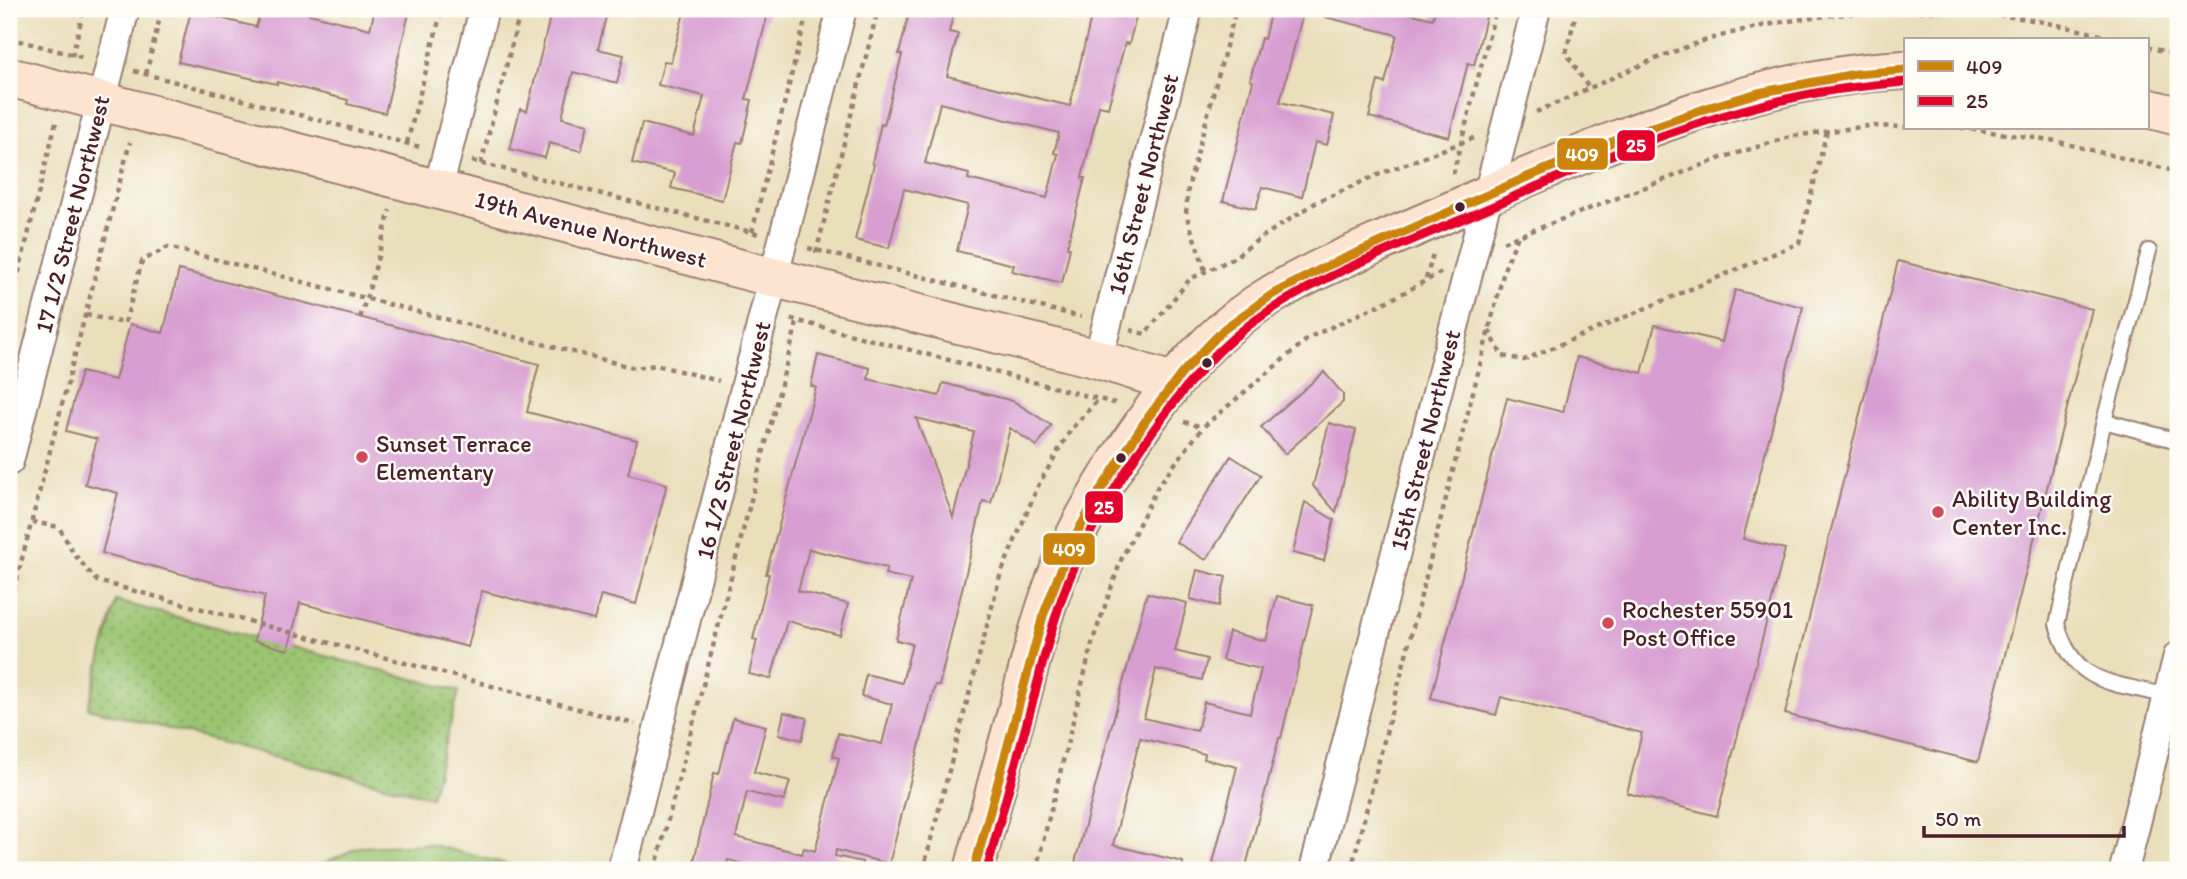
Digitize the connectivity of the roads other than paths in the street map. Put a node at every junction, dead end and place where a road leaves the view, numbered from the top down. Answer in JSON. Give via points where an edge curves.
{"nodes":[{"id":1,"x":125,"y":9,"type":"edge"},
{"id":2,"x":484,"y":9,"type":"edge"},
{"id":3,"x":842,"y":9,"type":"edge"},
{"id":4,"x":1188,"y":9,"type":"edge"},
{"id":5,"x":1536,"y":9,"type":"edge"},
{"id":6,"x":1904,"y":70,"type":"edge"},
{"id":7,"x":9,"y":77,"type":"edge"},
{"id":8,"x":102,"y":102,"type":"junction"},
{"id":9,"x":2148,"y":108,"type":"edge"},
{"id":10,"x":2178,"y":116,"type":"edge"},
{"id":11,"x":438,"y":189,"type":"junction"},
{"id":12,"x":1489,"y":193,"type":"junction"},
{"id":13,"x":2149,"y":251,"type":"dead end"},
{"id":14,"x":775,"y":278,"type":"junction"},
{"id":15,"x":1098,"y":359,"type":"junction"},
{"id":16,"x":1172,"y":382,"type":"junction"},
{"id":17,"x":2104,"y":421,"type":"junction"},
{"id":18,"x":2178,"y":441,"type":"edge"},
{"id":19,"x":9,"y":461,"type":"edge"},
{"id":20,"x":2178,"y":656,"type":"edge"},
{"id":21,"x":2168,"y":696,"type":"junction"},
{"id":22,"x":622,"y":870,"type":"edge"},
{"id":23,"x":974,"y":870,"type":"edge"},
{"id":24,"x":1314,"y":870,"type":"edge"},
{"id":25,"x":2124,"y":870,"type":"edge"}],
"edges":[{"from":1,"to":8,"type":"street","name":"17 1/2 Street Northwest"},
{"from":2,"to":11,"type":"street"},
{"from":3,"to":14,"type":"street","name":"16 1/2 Street Northwest"},
{"from":4,"to":15,"type":"street","name":"16th Street Northwest"},
{"from":5,"to":12,"type":"street","name":"15th Street Northwest"},
{"from":6,"to":12,"type":"main road","via":[[1797,82],[1728,100]]},
{"from":7,"to":8,"type":"main road","name":"19th Avenue Northwest"},
{"from":8,"to":11,"type":"main road","name":"19th Avenue Northwest"},
{"from":8,"to":19,"type":"street","name":"17 1/2 Street Northwest"},
{"from":9,"to":10,"type":"main road"},
{"from":11,"to":14,"type":"main road","name":"19th Avenue Northwest"},
{"from":12,"to":16,"type":"main road","via":[[1279,290],[1224,329]]},
{"from":12,"to":24,"type":"street","name":"15th Street Northwest"},
{"from":13,"to":17,"type":"lane"},
{"from":14,"to":15,"type":"main road","name":"19th Avenue Northwest"},
{"from":14,"to":22,"type":"street","name":"16 1/2 Street Northwest"},
{"from":15,"to":16,"type":"main road","name":"19th Avenue Northwest"},
{"from":16,"to":23,"type":"main road","via":[[1110,470],[1061,567],[1027,672]]},
{"from":17,"to":18,"type":"lane"},
{"from":17,"to":21,"type":"lane","via":[[2057,624],[2063,645],[2087,674]]},
{"from":20,"to":21,"type":"street"},
{"from":21,"to":25,"type":"street"}]}
